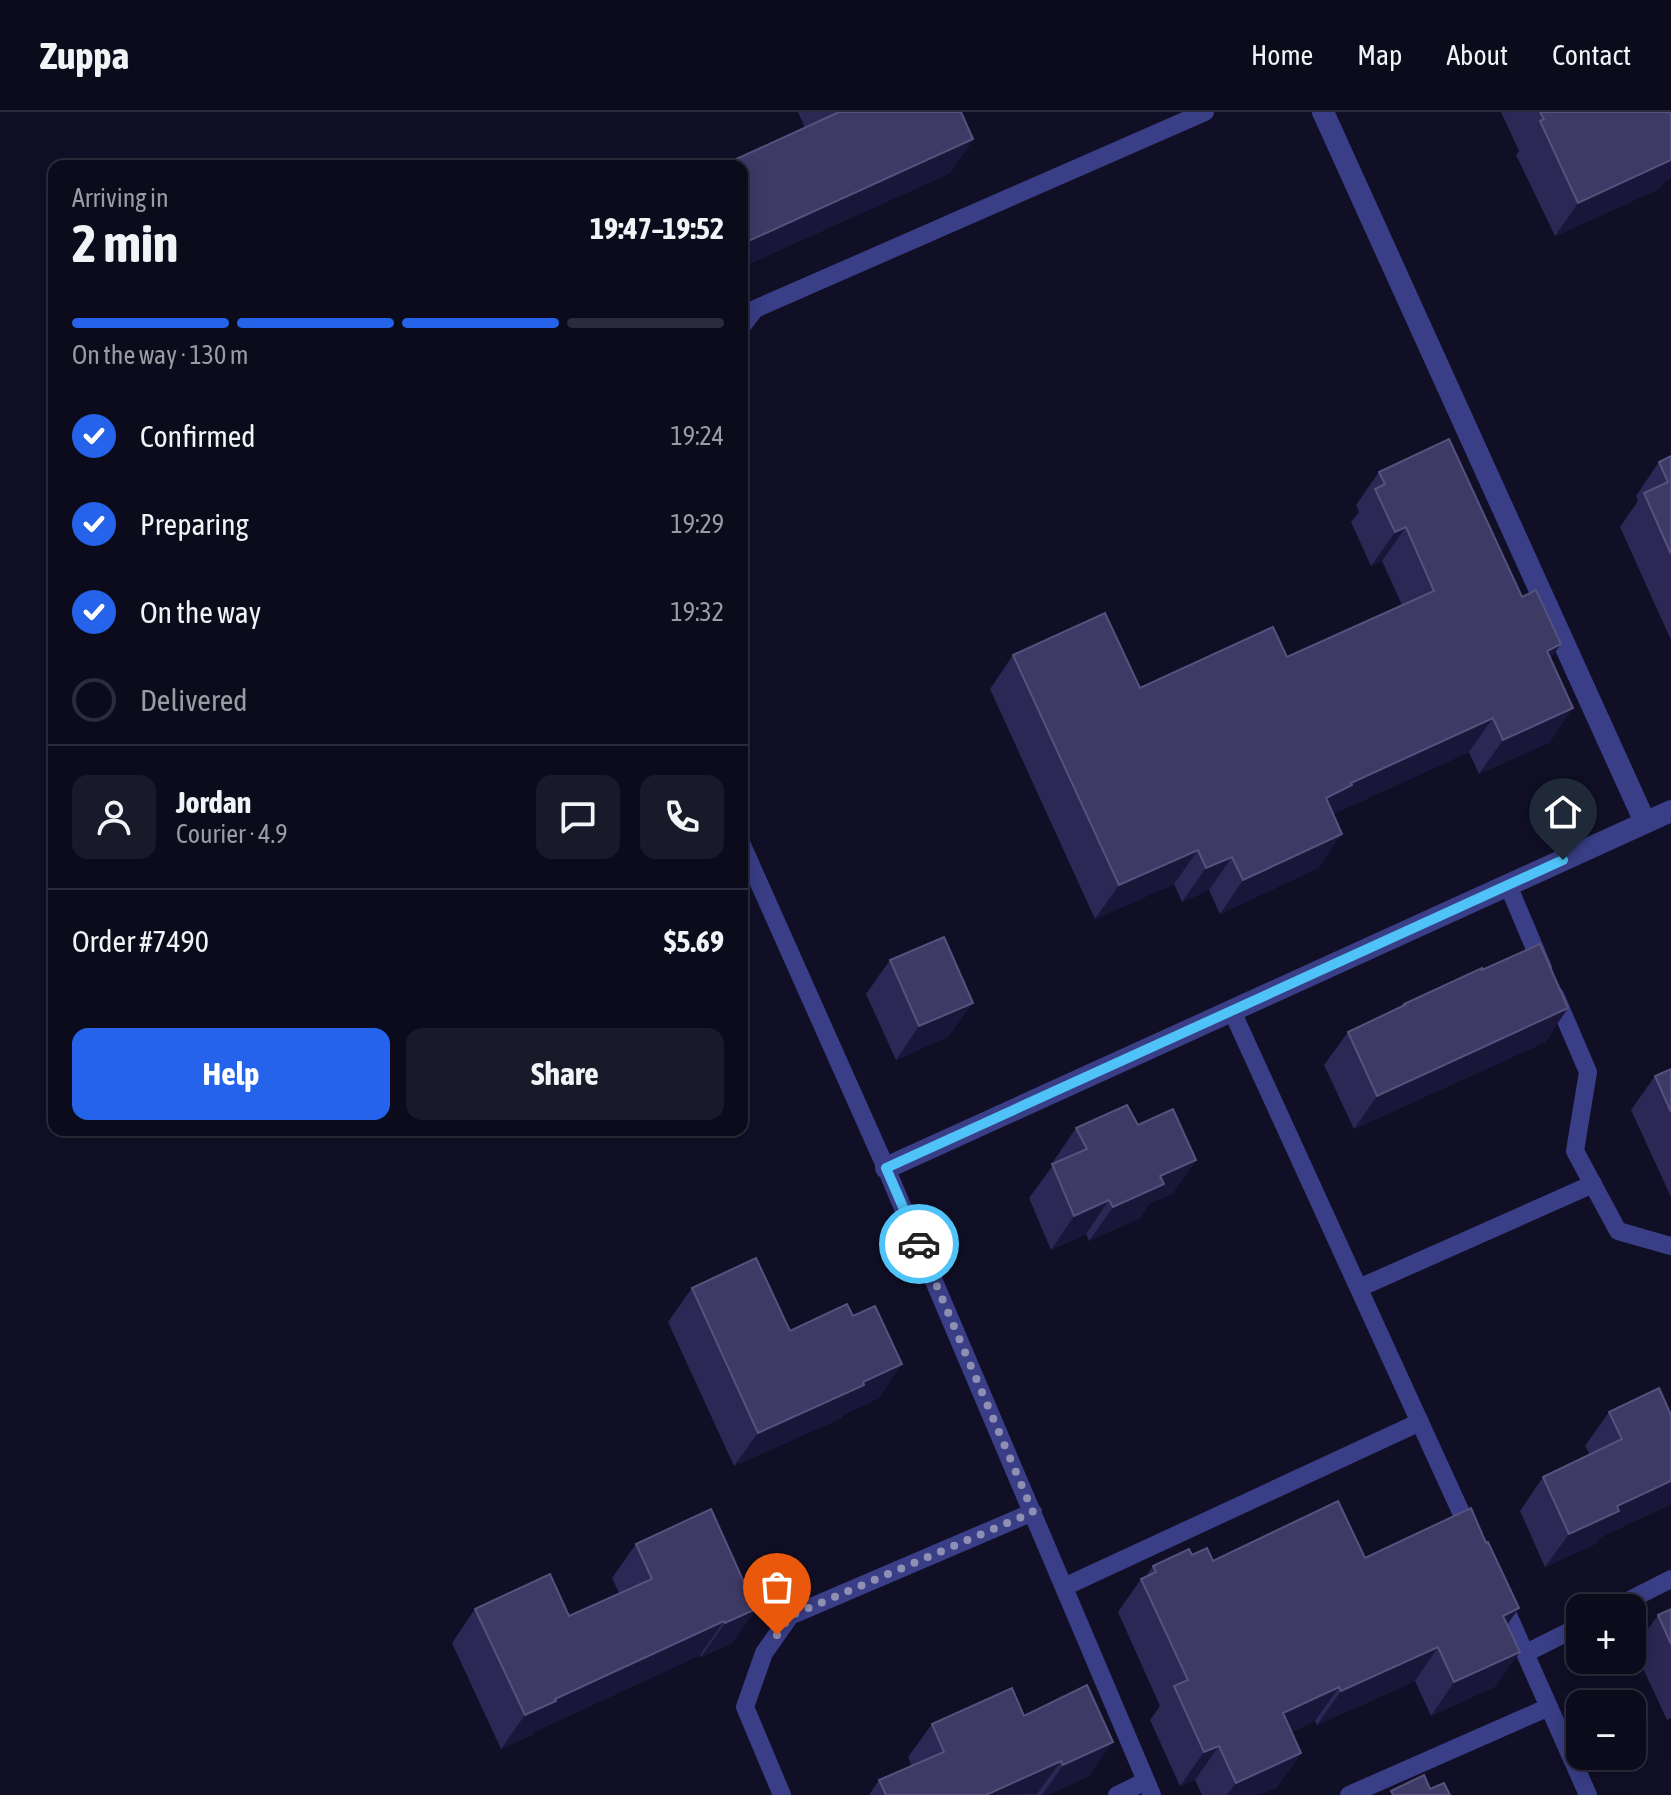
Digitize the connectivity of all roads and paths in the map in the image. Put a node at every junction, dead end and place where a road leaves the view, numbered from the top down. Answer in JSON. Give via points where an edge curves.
{"nodes":[{"id":1,"x":1205,"y":112,"type":"edge"},
{"id":2,"x":1323,"y":112,"type":"edge"},
{"id":3,"x":748,"y":318,"type":"edge"},
{"id":4,"x":1671,"y":811,"type":"edge"},
{"id":5,"x":1645,"y":822,"type":"junction"},
{"id":6,"x":748,"y":858,"type":"edge"},
{"id":7,"x":1508,"y":885,"type":"junction"},
{"id":8,"x":1232,"y":1011,"type":"junction"},
{"id":9,"x":886,"y":1168,"type":"junction"},
{"id":10,"x":1593,"y":1184,"type":"junction"},
{"id":11,"x":1671,"y":1246,"type":"edge"},
{"id":12,"x":1359,"y":1288,"type":"junction"},
{"id":13,"x":1420,"y":1422,"type":"junction"},
{"id":14,"x":1033,"y":1512,"type":"junction"},
{"id":15,"x":1480,"y":1552,"type":"edge"},
{"id":16,"x":1671,"y":1579,"type":"edge"},
{"id":17,"x":1493,"y":1581,"type":"edge"},
{"id":18,"x":1064,"y":1587,"type":"junction"},
{"id":19,"x":1642,"y":1594,"type":"edge"},
{"id":20,"x":1566,"y":1633,"type":"edge"},
{"id":21,"x":1526,"y":1653,"type":"junction"},
{"id":22,"x":1549,"y":1707,"type":"junction"},
{"id":23,"x":1149,"y":1788,"type":"edge"},
{"id":24,"x":782,"y":1795,"type":"edge"},
{"id":25,"x":1117,"y":1795,"type":"edge"},
{"id":26,"x":1349,"y":1795,"type":"edge"},
{"id":27,"x":1588,"y":1795,"type":"edge"}],
"edges":[{"from":1,"to":3,"type":"lane","via":[[755,309]]},
{"from":2,"to":5,"type":"street"},
{"from":4,"to":5,"type":"street"},
{"from":5,"to":7,"type":"street"},
{"from":6,"to":9,"type":"lane"},
{"from":7,"to":8,"type":"street"},
{"from":7,"to":10,"type":"lane","via":[[1588,1072],[1575,1151]]},
{"from":8,"to":9,"type":"street"},
{"from":8,"to":12,"type":"lane"},
{"from":9,"to":14,"type":"lane"},
{"from":10,"to":11,"type":"lane","via":[[1618,1231]]},
{"from":10,"to":12,"type":"lane"},
{"from":12,"to":13,"type":"lane"},
{"from":13,"to":15,"type":"lane"},
{"from":13,"to":18,"type":"lane"},
{"from":14,"to":18,"type":"lane"},
{"from":14,"to":24,"type":"lane","via":[[790,1616],[764,1653],[745,1707]]},
{"from":16,"to":19,"type":"lane"},
{"from":17,"to":21,"type":"lane"},
{"from":18,"to":23,"type":"lane"},
{"from":20,"to":21,"type":"lane"},
{"from":21,"to":22,"type":"lane"},
{"from":22,"to":26,"type":"lane"},
{"from":22,"to":27,"type":"lane"},
{"from":23,"to":25,"type":"lane"}]}
